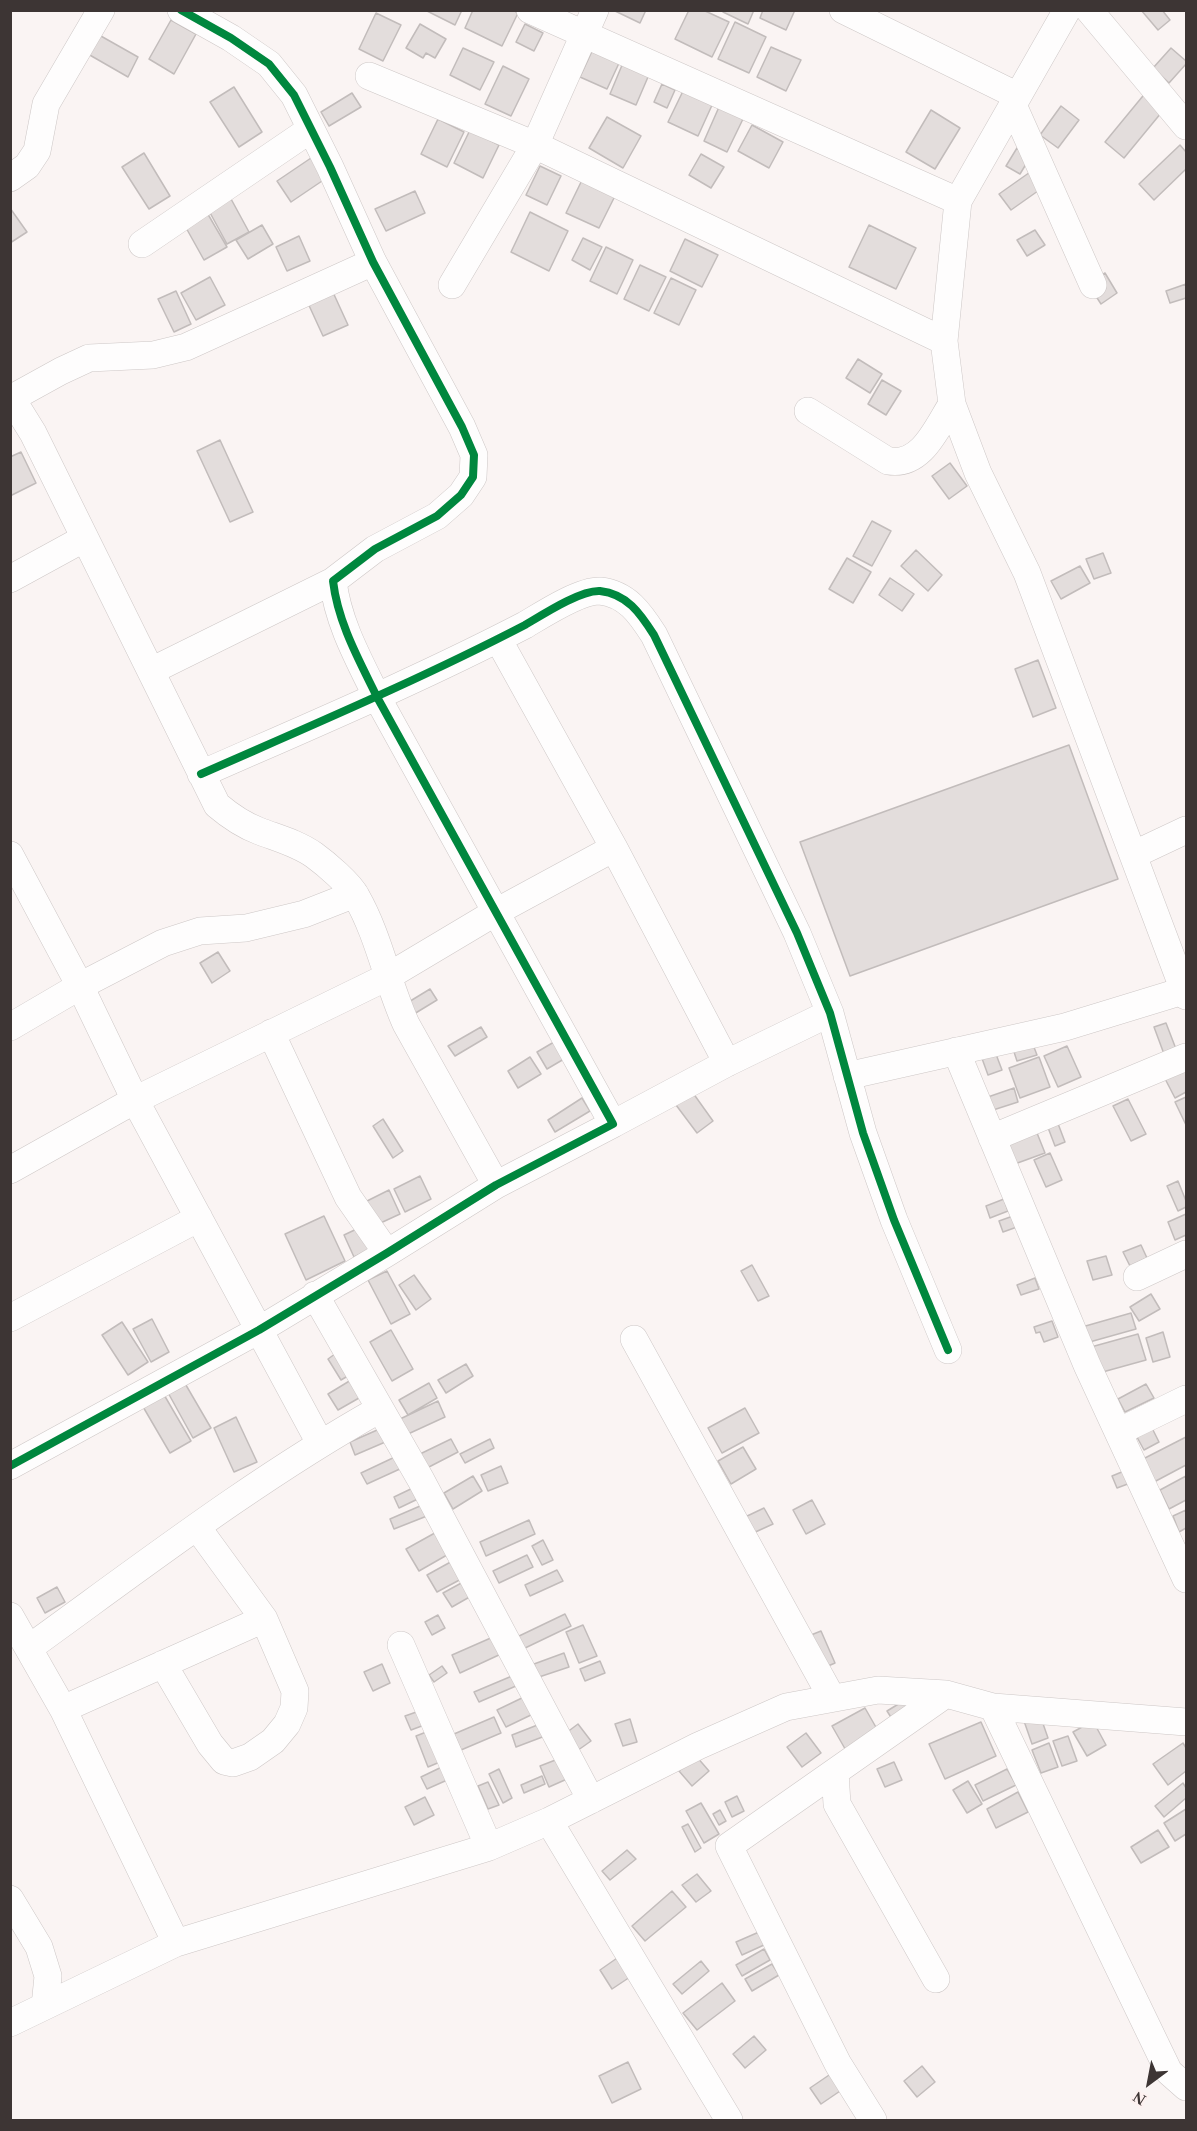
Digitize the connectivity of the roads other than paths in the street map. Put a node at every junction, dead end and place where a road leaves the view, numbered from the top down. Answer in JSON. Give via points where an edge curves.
{"nodes":[{"id":1,"x":101,"y":10,"type":"edge"},
{"id":2,"x":182,"y":10,"type":"edge"},
{"id":3,"x":530,"y":10,"type":"edge"},
{"id":4,"x":843,"y":10,"type":"edge"},
{"id":5,"x":1067,"y":10,"type":"edge"},
{"id":6,"x":1089,"y":10,"type":"edge"},
{"id":7,"x":590,"y":22,"type":"edge"},
{"id":8,"x":369,"y":76,"type":"dead end"},
{"id":9,"x":1016,"y":101,"type":"junction"},
{"id":10,"x":1186,"y":126,"type":"edge"},
{"id":11,"x":311,"y":129,"type":"junction"},
{"id":12,"x":535,"y":145,"type":"junction"},
{"id":13,"x":10,"y":178,"type":"edge"},
{"id":14,"x":958,"y":201,"type":"junction"},
{"id":15,"x":142,"y":244,"type":"dead end"},
{"id":16,"x":374,"y":262,"type":"junction"},
{"id":17,"x":452,"y":285,"type":"dead end"},
{"id":18,"x":1093,"y":285,"type":"dead end"},
{"id":19,"x":945,"y":341,"type":"junction"},
{"id":20,"x":11,"y":397,"type":"edge"},
{"id":21,"x":952,"y":404,"type":"junction"},
{"id":22,"x":808,"y":411,"type":"dead end"},
{"id":23,"x":85,"y":538,"type":"junction"},
{"id":24,"x":10,"y":579,"type":"edge"},
{"id":25,"x":333,"y":581,"type":"junction"},
{"id":26,"x":498,"y":639,"type":"junction"},
{"id":27,"x":151,"y":671,"type":"junction"},
{"id":28,"x":377,"y":697,"type":"junction"},
{"id":29,"x":201,"y":774,"type":"junction"},
{"id":30,"x":1186,"y":830,"type":"edge"},
{"id":31,"x":614,"y":848,"type":"junction"},
{"id":32,"x":1133,"y":855,"type":"junction"},
{"id":33,"x":14,"y":871,"type":"edge"},
{"id":34,"x":355,"y":894,"type":"junction"},
{"id":35,"x":496,"y":912,"type":"junction"},
{"id":36,"x":387,"y":977,"type":"junction"},
{"id":37,"x":80,"y":986,"type":"junction"},
{"id":38,"x":1186,"y":992,"type":"edge"},
{"id":39,"x":830,"y":1013,"type":"junction"},
{"id":40,"x":10,"y":1027,"type":"edge"},
{"id":41,"x":271,"y":1033,"type":"junction"},
{"id":42,"x":956,"y":1051,"type":"junction"},
{"id":43,"x":1186,"y":1057,"type":"edge"},
{"id":44,"x":727,"y":1063,"type":"junction"},
{"id":45,"x":847,"y":1076,"type":"junction"},
{"id":46,"x":135,"y":1100,"type":"junction"},
{"id":47,"x":613,"y":1124,"type":"junction"},
{"id":48,"x":992,"y":1138,"type":"junction"},
{"id":49,"x":10,"y":1170,"type":"edge"},
{"id":50,"x":496,"y":1185,"type":"junction"},
{"id":51,"x":199,"y":1218,"type":"junction"},
{"id":52,"x":387,"y":1254,"type":"junction"},
{"id":53,"x":1186,"y":1254,"type":"edge"},
{"id":54,"x":1137,"y":1277,"type":"dead end"},
{"id":55,"x":315,"y":1294,"type":"junction"},
{"id":56,"x":10,"y":1318,"type":"edge"},
{"id":57,"x":259,"y":1330,"type":"junction"},
{"id":58,"x":634,"y":1339,"type":"dead end"},
{"id":59,"x":948,"y":1350,"type":"dead end"},
{"id":60,"x":1186,"y":1399,"type":"edge"},
{"id":61,"x":380,"y":1409,"type":"junction"},
{"id":62,"x":1118,"y":1432,"type":"junction"},
{"id":63,"x":320,"y":1443,"type":"junction"},
{"id":64,"x":10,"y":1466,"type":"edge"},
{"id":65,"x":197,"y":1527,"type":"junction"},
{"id":66,"x":1186,"y":1579,"type":"edge"},
{"id":67,"x":10,"y":1616,"type":"edge"},
{"id":68,"x":264,"y":1619,"type":"junction"},
{"id":69,"x":401,"y":1645,"type":"dead end"},
{"id":70,"x":29,"y":1648,"type":"junction"},
{"id":71,"x":163,"y":1664,"type":"junction"},
{"id":72,"x":946,"y":1694,"type":"junction"},
{"id":73,"x":832,"y":1698,"type":"junction"},
{"id":74,"x":993,"y":1707,"type":"junction"},
{"id":75,"x":63,"y":1709,"type":"junction"},
{"id":76,"x":1185,"y":1726,"type":"edge"},
{"id":77,"x":835,"y":1772,"type":"junction"},
{"id":78,"x":591,"y":1800,"type":"junction"},
{"id":79,"x":549,"y":1821,"type":"junction"},
{"id":80,"x":489,"y":1847,"type":"junction"},
{"id":81,"x":10,"y":1899,"type":"edge"},
{"id":82,"x":176,"y":1943,"type":"junction"},
{"id":83,"x":936,"y":1980,"type":"dead end"},
{"id":84,"x":45,"y":2006,"type":"junction"},
{"id":85,"x":10,"y":2023,"type":"edge"},
{"id":86,"x":1186,"y":2087,"type":"edge"},
{"id":87,"x":729,"y":2121,"type":"edge"},
{"id":88,"x":873,"y":2121,"type":"edge"}],
"edges":[{"from":1,"to":13,"type":"street","via":[[46,104],[37,151],[27,166]]},
{"from":2,"to":11,"type":"street","via":[[269,64],[294,95]]},
{"from":3,"to":7,"type":"street"},
{"from":4,"to":9,"type":"street"},
{"from":5,"to":9,"type":"street"},
{"from":6,"to":10,"type":"street"},
{"from":7,"to":12,"type":"street"},
{"from":7,"to":14,"type":"street"},
{"from":8,"to":12,"type":"street"},
{"from":9,"to":14,"type":"street"},
{"from":9,"to":18,"type":"street"},
{"from":11,"to":15,"type":"street"},
{"from":11,"to":16,"type":"street"},
{"from":12,"to":17,"type":"street"},
{"from":12,"to":19,"type":"street"},
{"from":14,"to":19,"type":"street"},
{"from":16,"to":20,"type":"street","via":[[186,347],[153,355],[89,358]]},
{"from":16,"to":25,"type":"street","via":[[462,427],[474,455],[473,477],[461,495],[437,516],[359,559]]},
{"from":19,"to":21,"type":"street"},
{"from":20,"to":23,"type":"street"},
{"from":21,"to":22,"type":"street","via":[[922,450],[898,463],[888,461]]},
{"from":21,"to":32,"type":"street","via":[[978,473],[1027,573]]},
{"from":23,"to":24,"type":"street"},
{"from":23,"to":27,"type":"street"},
{"from":25,"to":27,"type":"street"},
{"from":25,"to":28,"type":"street","via":[[336,604]]},
{"from":26,"to":28,"type":"street"},
{"from":26,"to":31,"type":"street"},
{"from":26,"to":39,"type":"street","via":[[580,596],[598,591],[623,597],[639,612],[654,634],[762,857]]},
{"from":27,"to":29,"type":"street"},
{"from":28,"to":29,"type":"street"},
{"from":28,"to":35,"type":"street"},
{"from":29,"to":34,"type":"street","via":[[217,805],[232,818],[313,854]]},
{"from":30,"to":32,"type":"street"},
{"from":31,"to":35,"type":"street"},
{"from":31,"to":44,"type":"street"},
{"from":32,"to":38,"type":"street"},
{"from":33,"to":37,"type":"street"},
{"from":34,"to":36,"type":"street"},
{"from":34,"to":37,"type":"street","via":[[304,914],[246,928],[200,931],[163,943]]},
{"from":35,"to":36,"type":"street"},
{"from":35,"to":47,"type":"street"},
{"from":36,"to":41,"type":"street"},
{"from":36,"to":50,"type":"street","via":[[406,1024]]},
{"from":37,"to":40,"type":"street"},
{"from":37,"to":46,"type":"street"},
{"from":38,"to":42,"type":"street","via":[[1065,1028]]},
{"from":39,"to":44,"type":"street"},
{"from":39,"to":45,"type":"street"},
{"from":41,"to":46,"type":"street"},
{"from":41,"to":52,"type":"street","via":[[348,1197]]},
{"from":42,"to":45,"type":"street"},
{"from":42,"to":48,"type":"street"},
{"from":43,"to":48,"type":"street"},
{"from":44,"to":47,"type":"street"},
{"from":45,"to":59,"type":"street","via":[[894,1220]]},
{"from":46,"to":49,"type":"street"},
{"from":46,"to":51,"type":"street"},
{"from":47,"to":50,"type":"street"},
{"from":48,"to":62,"type":"street"},
{"from":50,"to":52,"type":"street"},
{"from":51,"to":56,"type":"street"},
{"from":51,"to":57,"type":"street"},
{"from":52,"to":55,"type":"street"},
{"from":53,"to":54,"type":"street"},
{"from":55,"to":57,"type":"street"},
{"from":55,"to":61,"type":"street"},
{"from":57,"to":63,"type":"street"},
{"from":57,"to":64,"type":"street"},
{"from":58,"to":73,"type":"street"},
{"from":60,"to":62,"type":"street"},
{"from":61,"to":63,"type":"street"},
{"from":61,"to":78,"type":"street"},
{"from":62,"to":66,"type":"street"},
{"from":63,"to":65,"type":"street"},
{"from":65,"to":68,"type":"street"},
{"from":65,"to":70,"type":"street"},
{"from":67,"to":70,"type":"street"},
{"from":68,"to":71,"type":"street"},
{"from":68,"to":71,"type":"street","via":[[295,1691],[294,1708],[273,1741],[250,1757],[233,1763],[218,1755]]},
{"from":69,"to":80,"type":"street"},
{"from":70,"to":75,"type":"street"},
{"from":71,"to":75,"type":"street"},
{"from":72,"to":73,"type":"street","via":[[878,1690]]},
{"from":72,"to":74,"type":"street"},
{"from":72,"to":77,"type":"street"},
{"from":73,"to":78,"type":"street","via":[[786,1707]]},
{"from":74,"to":76,"type":"street"},
{"from":74,"to":86,"type":"street","via":[[1169,2072]]},
{"from":75,"to":82,"type":"street"},
{"from":77,"to":83,"type":"street","via":[[837,1804]]},
{"from":77,"to":88,"type":"street","via":[[729,1846],[838,2064]]},
{"from":78,"to":79,"type":"street"},
{"from":79,"to":80,"type":"street"},
{"from":79,"to":87,"type":"street"},
{"from":80,"to":82,"type":"street"},
{"from":81,"to":84,"type":"street","via":[[39,1947],[48,1976]]},
{"from":82,"to":84,"type":"street"},
{"from":84,"to":85,"type":"street"}]}
